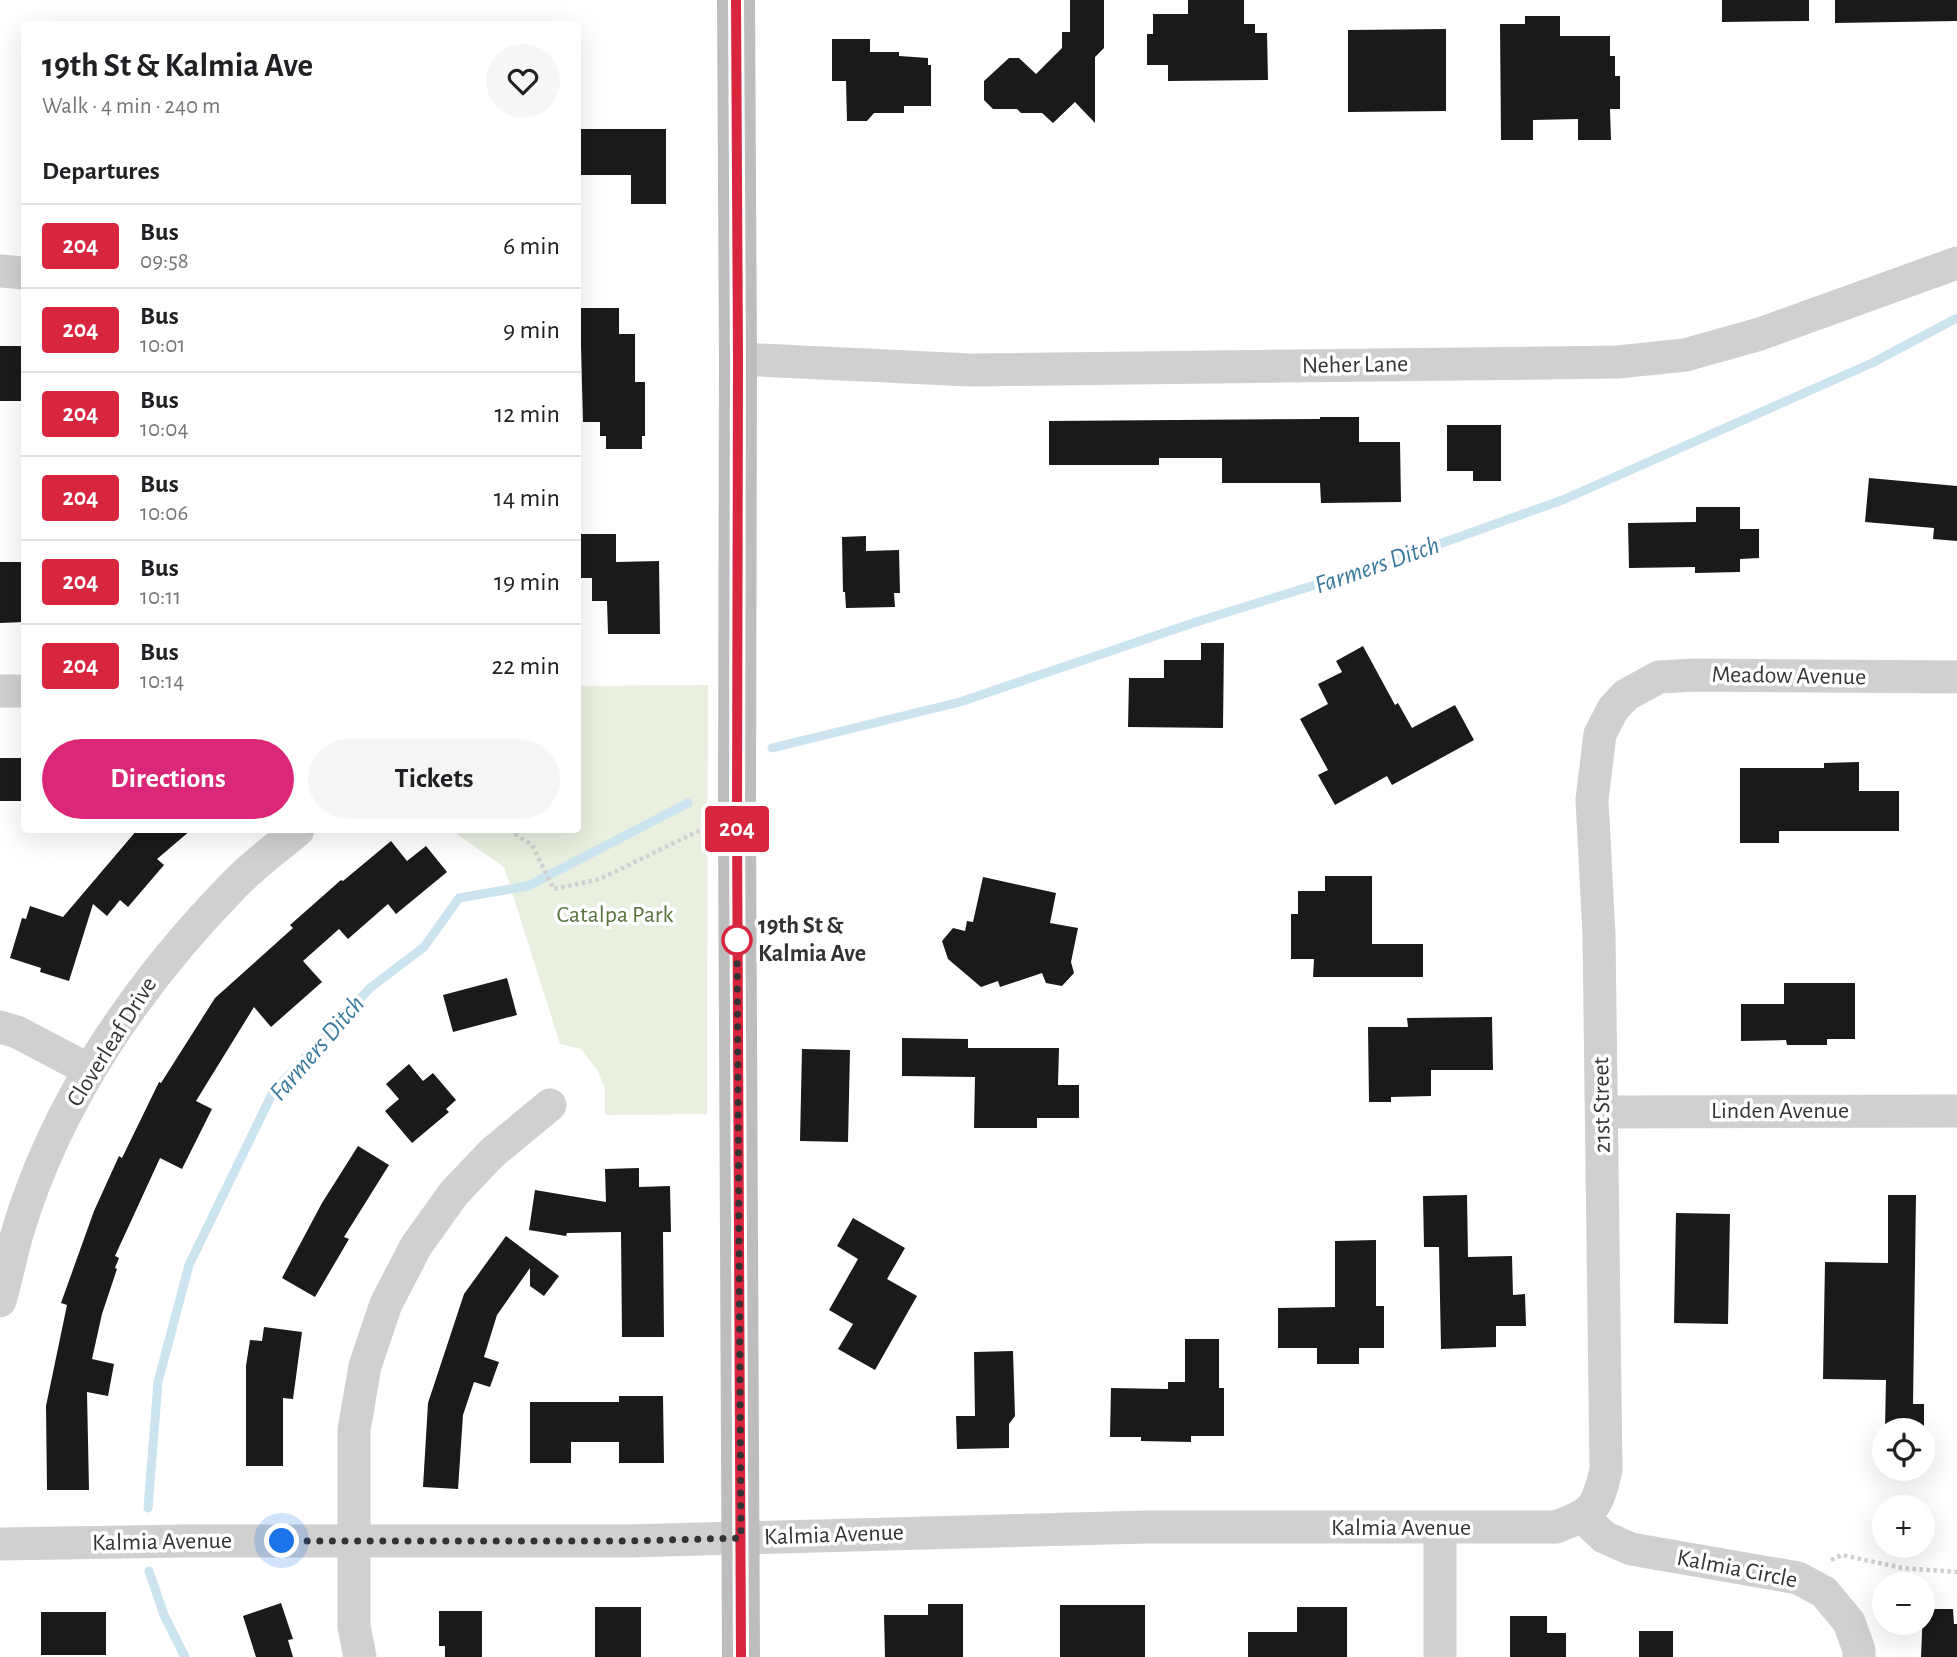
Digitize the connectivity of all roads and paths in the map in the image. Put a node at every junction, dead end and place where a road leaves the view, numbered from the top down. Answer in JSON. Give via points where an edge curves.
{"nodes":[{"id":1,"x":736,"y":0,"type":"edge"},
{"id":2,"x":1957,"y":263,"type":"edge"},
{"id":3,"x":0,"y":271,"type":"edge"},
{"id":4,"x":21,"y":273,"type":"edge"},
{"id":5,"x":738,"y":359,"type":"junction"},
{"id":6,"x":1957,"y":677,"type":"edge"},
{"id":7,"x":0,"y":691,"type":"edge"},
{"id":8,"x":21,"y":691,"type":"edge"},
{"id":9,"x":1626,"y":695,"type":"joint"},
{"id":10,"x":737,"y":821,"type":"junction"},
{"id":11,"x":295,"y":833,"type":"edge"},
{"id":12,"x":514,"y":833,"type":"edge"},
{"id":13,"x":0,"y":1027,"type":"edge"},
{"id":14,"x":89,"y":1070,"type":"junction"},
{"id":15,"x":550,"y":1105,"type":"dead end"},
{"id":16,"x":1957,"y":1111,"type":"edge"},
{"id":17,"x":1603,"y":1112,"type":"junction"},
{"id":18,"x":0,"y":1301,"type":"edge"},
{"id":19,"x":1583,"y":1517,"type":"junction"},
{"id":20,"x":1440,"y":1528,"type":"junction"},
{"id":21,"x":741,"y":1538,"type":"junction"},
{"id":22,"x":354,"y":1541,"type":"junction"},
{"id":23,"x":0,"y":1544,"type":"edge"},
{"id":24,"x":1957,"y":1572,"type":"edge"},
{"id":25,"x":1798,"y":1578,"type":"junction"},
{"id":26,"x":360,"y":1657,"type":"edge"},
{"id":27,"x":741,"y":1657,"type":"edge"},
{"id":28,"x":1440,"y":1657,"type":"edge"},
{"id":29,"x":1859,"y":1657,"type":"edge"}],
"edges":[{"from":1,"to":5,"type":"street"},
{"from":2,"to":5,"type":"street","name":"Neher Lane","via":[[1760,334],[1685,355],[1618,362],[970,370]]},
{"from":3,"to":4,"type":"street"},
{"from":5,"to":10,"type":"street"},
{"from":6,"to":9,"type":"street","name":"Meadow Avenue","via":[[1695,675],[1659,677]]},
{"from":7,"to":8,"type":"street"},
{"from":9,"to":17,"type":"street","name":"21st Street","via":[[1600,734],[1592,800]]},
{"from":10,"to":12,"type":"path","via":[[696,832],[600,879],[554,889],[532,845]]},
{"from":10,"to":21,"type":"street"},
{"from":11,"to":14,"type":"street","name":"Cloverleaf Drive","via":[[235,883],[156,971]]},
{"from":13,"to":14,"type":"street"},
{"from":14,"to":18,"type":"street","name":"Cloverleaf Drive","via":[[48,1151],[18,1233]]},
{"from":15,"to":22,"type":"street","via":[[492,1153],[454,1193],[416,1246],[386,1304],[365,1366],[354,1430]]},
{"from":16,"to":17,"type":"street","name":"Linden Avenue"},
{"from":17,"to":19,"type":"street","name":"21st Street","via":[[1606,1470],[1599,1500]]},
{"from":19,"to":20,"type":"street","name":"Kalmia Avenue","via":[[1556,1527]]},
{"from":19,"to":25,"type":"street","name":"Kalmia Circle","via":[[1604,1537],[1631,1549]]},
{"from":20,"to":21,"type":"street","name":"Kalmia Avenue","via":[[1147,1527]]},
{"from":20,"to":28,"type":"street"},
{"from":21,"to":22,"type":"street","name":"Kalmia Avenue"},
{"from":21,"to":27,"type":"street"},
{"from":22,"to":23,"type":"street","name":"Kalmia Avenue"},
{"from":22,"to":26,"type":"street","via":[[354,1626]]},
{"from":24,"to":25,"type":"path","via":[[1902,1568],[1842,1555]]},
{"from":25,"to":29,"type":"street","name":"Kalmia Circle","via":[[1825,1592],[1849,1622]]}]}
